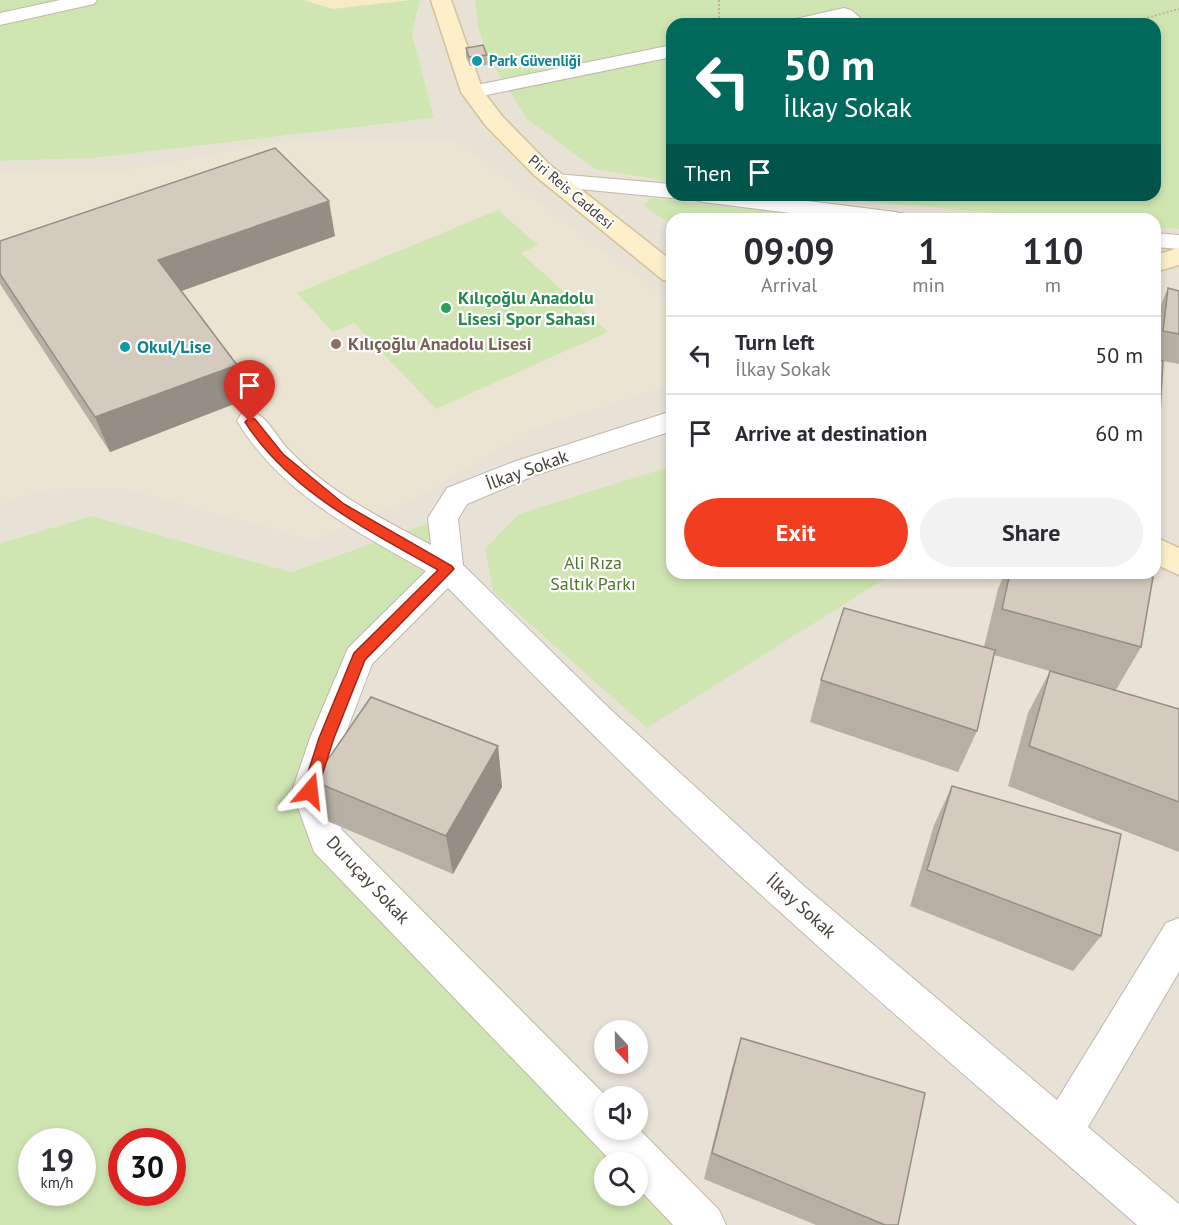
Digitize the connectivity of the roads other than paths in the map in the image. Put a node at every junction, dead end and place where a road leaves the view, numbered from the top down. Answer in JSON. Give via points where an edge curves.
{"nodes":[{"id":1,"x":87,"y":0,"type":"edge"},
{"id":2,"x":441,"y":0,"type":"edge"},
{"id":3,"x":826,"y":18,"type":"edge"},
{"id":4,"x":849,"y":18,"type":"edge"},
{"id":5,"x":0,"y":19,"type":"edge"},
{"id":6,"x":666,"y":52,"type":"edge"},
{"id":7,"x":472,"y":92,"type":"junction"},
{"id":8,"x":556,"y":181,"type":"junction"},
{"id":9,"x":666,"y":190,"type":"edge"},
{"id":10,"x":752,"y":201,"type":"edge"},
{"id":11,"x":848,"y":213,"type":"edge"},
{"id":12,"x":1161,"y":240,"type":"edge"},
{"id":13,"x":1179,"y":242,"type":"edge"},
{"id":14,"x":1179,"y":256,"type":"edge"},
{"id":15,"x":1161,"y":262,"type":"edge"},
{"id":16,"x":666,"y":269,"type":"edge"},
{"id":17,"x":250,"y":422,"type":"dead end"},
{"id":18,"x":666,"y":423,"type":"edge"},
{"id":19,"x":1161,"y":552,"type":"edge"},
{"id":20,"x":1179,"y":563,"type":"edge"},
{"id":21,"x":448,"y":569,"type":"junction"},
{"id":22,"x":1179,"y":936,"type":"edge"},
{"id":23,"x":594,"y":1114,"type":"edge"},
{"id":24,"x":1061,"y":1133,"type":"junction"},
{"id":25,"x":620,"y":1140,"type":"edge"},
{"id":26,"x":704,"y":1225,"type":"edge"},
{"id":27,"x":1170,"y":1225,"type":"edge"}],
"edges":[{"from":1,"to":5,"type":"street"},
{"from":2,"to":7,"type":"main road","name":"Piri Reis Caddesi"},
{"from":3,"to":4,"type":"street","via":[[844,14]]},
{"from":6,"to":7,"type":"street"},
{"from":7,"to":8,"type":"main road","name":"Piri Reis Caddesi","via":[[494,121]]},
{"from":8,"to":9,"type":"street"},
{"from":8,"to":16,"type":"main road","name":"Piri Reis Caddesi"},
{"from":10,"to":11,"type":"street"},
{"from":12,"to":13,"type":"street"},
{"from":14,"to":15,"type":"main road"},
{"from":17,"to":21,"type":"street","name":"İlkay Sokak","via":[[279,458],[339,508]]},
{"from":18,"to":21,"type":"street","name":"İlkay Sokak","via":[[526,468],[457,496],[443,518]]},
{"from":19,"to":20,"type":"main road"},
{"from":21,"to":23,"type":"street","name":"Duruçay Sokak","via":[[359,657],[310,791],[327,840]]},
{"from":21,"to":24,"type":"street","name":"İlkay Sokak","via":[[598,720],[782,890]]},
{"from":22,"to":24,"type":"street"},
{"from":24,"to":27,"type":"street","name":"İlkay Sokak"},
{"from":25,"to":26,"type":"street"}]}
